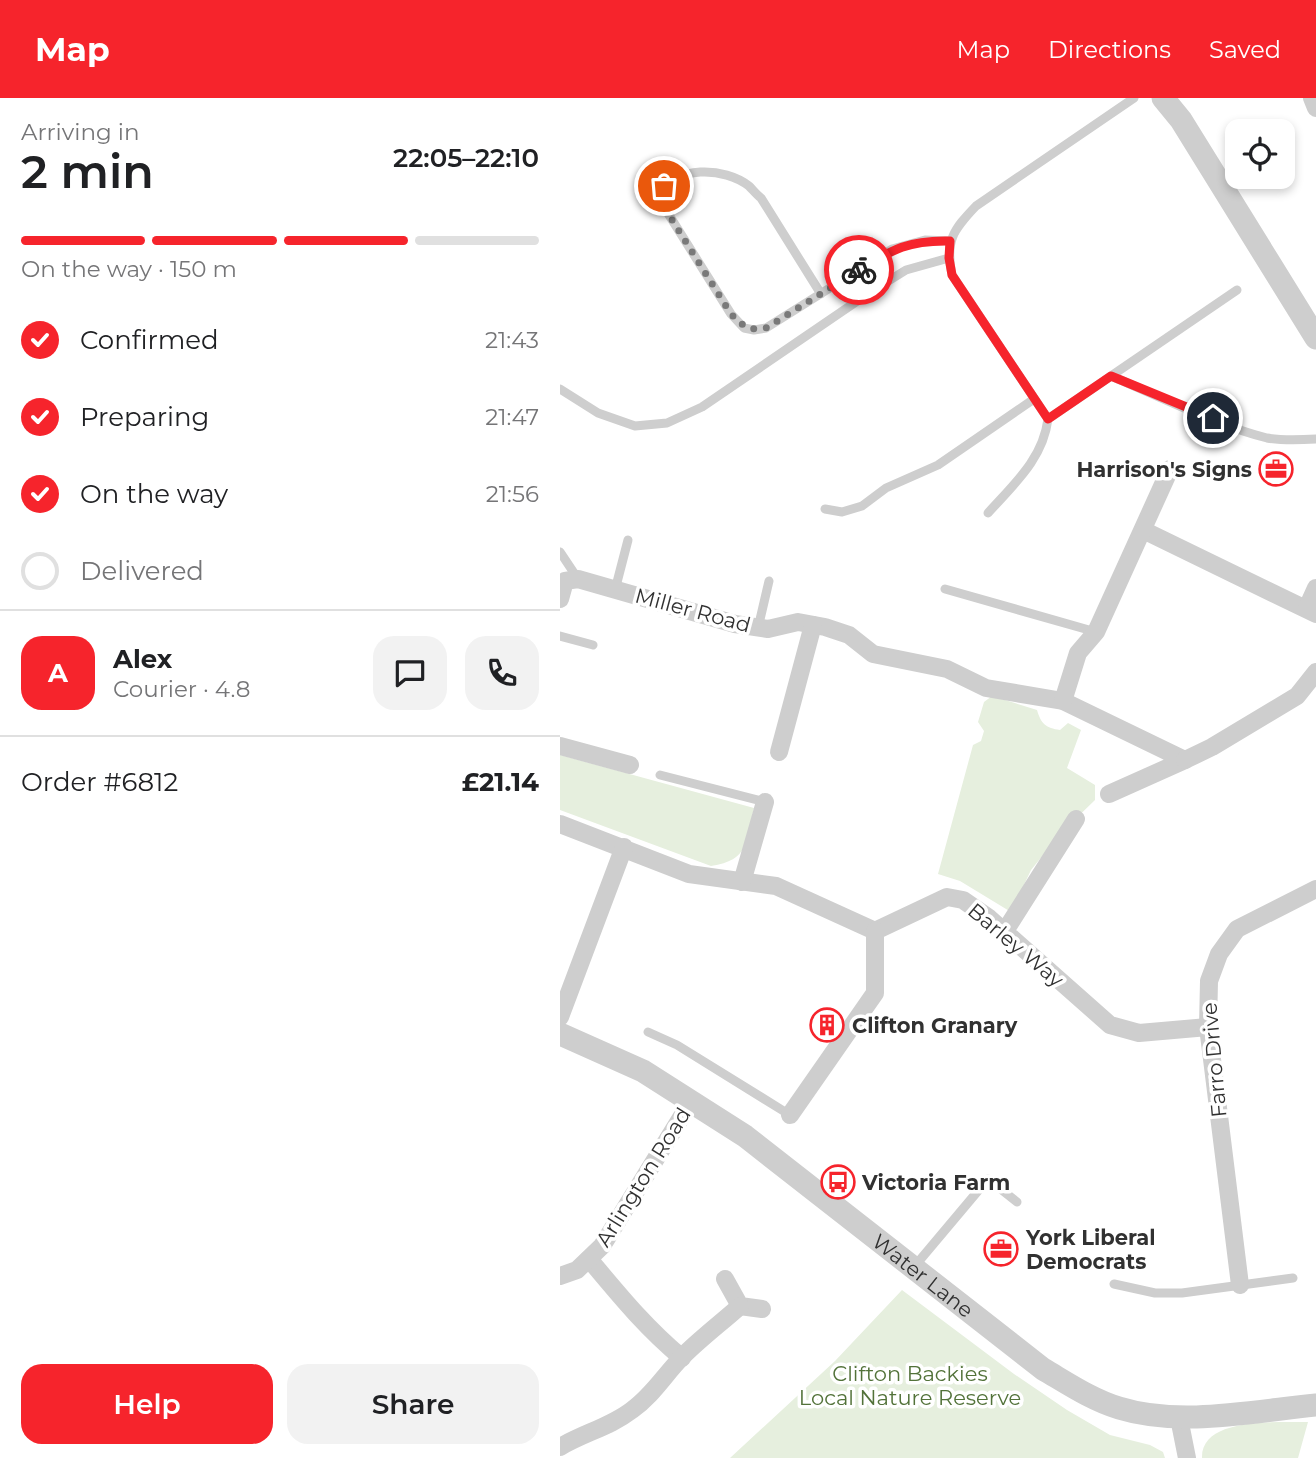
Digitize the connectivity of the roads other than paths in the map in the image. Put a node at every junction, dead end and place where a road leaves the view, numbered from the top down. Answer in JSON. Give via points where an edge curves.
{"nodes":[{"id":1,"x":1134,"y":98,"type":"edge"},
{"id":2,"x":1163,"y":98,"type":"edge"},
{"id":3,"x":1312,"y":98,"type":"edge"},
{"id":4,"x":1316,"y":108,"type":"edge"},
{"id":5,"x":950,"y":241,"type":"junction"},
{"id":6,"x":949,"y":258,"type":"junction"},
{"id":7,"x":1237,"y":290,"type":"dead end"},
{"id":8,"x":821,"y":293,"type":"junction"},
{"id":9,"x":1316,"y":338,"type":"edge"},
{"id":10,"x":1111,"y":376,"type":"junction"},
{"id":11,"x":560,"y":389,"type":"edge"},
{"id":12,"x":1034,"y":399,"type":"junction"},
{"id":13,"x":1048,"y":419,"type":"junction"},
{"id":14,"x":1316,"y":439,"type":"edge"},
{"id":15,"x":1170,"y":469,"type":"dead end"},
{"id":16,"x":825,"y":509,"type":"dead end"},
{"id":17,"x":988,"y":513,"type":"dead end"},
{"id":18,"x":1143,"y":530,"type":"junction"},
{"id":19,"x":628,"y":540,"type":"dead end"},
{"id":20,"x":560,"y":552,"type":"edge"},
{"id":21,"x":578,"y":579,"type":"junction"},
{"id":22,"x":769,"y":581,"type":"dead end"},
{"id":23,"x":1316,"y":588,"type":"edge"},
{"id":24,"x":945,"y":589,"type":"dead end"},
{"id":25,"x":615,"y":590,"type":"junction"},
{"id":26,"x":560,"y":598,"type":"edge"},
{"id":27,"x":1311,"y":611,"type":"edge"},
{"id":28,"x":813,"y":625,"type":"junction"},
{"id":29,"x":758,"y":628,"type":"junction"},
{"id":30,"x":1096,"y":632,"type":"junction"},
{"id":31,"x":560,"y":636,"type":"edge"},
{"id":32,"x":593,"y":645,"type":"dead end"},
{"id":33,"x":1316,"y":672,"type":"edge"},
{"id":34,"x":1063,"y":701,"type":"junction"},
{"id":35,"x":560,"y":746,"type":"edge"},
{"id":36,"x":779,"y":752,"type":"dead end"},
{"id":37,"x":1185,"y":760,"type":"junction"},
{"id":38,"x":630,"y":765,"type":"dead end"},
{"id":39,"x":660,"y":775,"type":"dead end"},
{"id":40,"x":1110,"y":794,"type":"dead end"},
{"id":41,"x":765,"y":802,"type":"joint"},
{"id":42,"x":1076,"y":819,"type":"dead end"},
{"id":43,"x":560,"y":824,"type":"edge"},
{"id":44,"x":624,"y":847,"type":"junction"},
{"id":45,"x":742,"y":881,"type":"junction"},
{"id":46,"x":1316,"y":889,"type":"edge"},
{"id":47,"x":875,"y":931,"type":"junction"},
{"id":48,"x":1005,"y":931,"type":"junction"},
{"id":49,"x":560,"y":1017,"type":"edge"},
{"id":50,"x":1208,"y":1027,"type":"junction"},
{"id":51,"x":648,"y":1032,"type":"dead end"},
{"id":52,"x":560,"y":1034,"type":"edge"},
{"id":53,"x":692,"y":1100,"type":"junction"},
{"id":54,"x":790,"y":1115,"type":"joint"},
{"id":55,"x":1017,"y":1202,"type":"dead end"},
{"id":56,"x":589,"y":1259,"type":"junction"},
{"id":57,"x":914,"y":1267,"type":"junction"},
{"id":58,"x":560,"y":1276,"type":"edge"},
{"id":59,"x":1293,"y":1278,"type":"dead end"},
{"id":60,"x":725,"y":1279,"type":"dead end"},
{"id":61,"x":1114,"y":1284,"type":"dead end"},
{"id":62,"x":1240,"y":1285,"type":"junction"},
{"id":63,"x":740,"y":1306,"type":"junction"},
{"id":64,"x":762,"y":1310,"type":"dead end"},
{"id":65,"x":682,"y":1357,"type":"junction"},
{"id":66,"x":1316,"y":1405,"type":"edge"},
{"id":67,"x":1179,"y":1418,"type":"junction"},
{"id":68,"x":560,"y":1447,"type":"edge"},
{"id":69,"x":1187,"y":1458,"type":"edge"}],
"edges":[{"from":1,"to":5,"type":"lane","via":[[976,206]]},
{"from":2,"to":9,"type":"street"},
{"from":3,"to":4,"type":"street"},
{"from":5,"to":6,"type":"lane"},
{"from":5,"to":8,"type":"lane","via":[[925,240],[892,249]]},
{"from":6,"to":11,"type":"lane","via":[[906,270],[702,407],[667,423],[635,426],[598,414]]},
{"from":6,"to":12,"type":"lane","via":[[963,294]]},
{"from":7,"to":10,"type":"lane"},
{"from":8,"to":8,"type":"lane","via":[[766,328],[744,328],[664,207],[660,197],[664,186],[688,174],[711,172],[749,186]]},
{"from":10,"to":13,"type":"lane"},
{"from":10,"to":14,"type":"lane","via":[[1269,438]]},
{"from":12,"to":13,"type":"lane"},
{"from":12,"to":16,"type":"lane","via":[[938,465],[886,488],[862,506],[842,512]]},
{"from":13,"to":17,"type":"lane","via":[[1035,460]]},
{"from":15,"to":18,"type":"street"},
{"from":18,"to":27,"type":"street"},
{"from":18,"to":30,"type":"street"},
{"from":19,"to":25,"type":"lane"},
{"from":20,"to":21,"type":"lane"},
{"from":21,"to":25,"type":"street","name":"Miller Road"},
{"from":21,"to":26,"type":"street","via":[[565,581]]},
{"from":22,"to":29,"type":"lane"},
{"from":23,"to":27,"type":"street"},
{"from":24,"to":30,"type":"lane"},
{"from":25,"to":29,"type":"street","name":"Miller Road"},
{"from":28,"to":29,"type":"street","name":"Miller Road","via":[[798,622]]},
{"from":28,"to":34,"type":"street","name":"Miller Road","via":[[849,635],[873,654],[947,669],[986,688]]},
{"from":28,"to":36,"type":"street"},
{"from":30,"to":34,"type":"street","via":[[1078,653]]},
{"from":31,"to":32,"type":"lane"},
{"from":33,"to":37,"type":"street","via":[[1297,696]]},
{"from":34,"to":37,"type":"street"},
{"from":35,"to":38,"type":"street"},
{"from":37,"to":40,"type":"street"},
{"from":39,"to":41,"type":"lane"},
{"from":41,"to":45,"type":"street"},
{"from":42,"to":48,"type":"street"},
{"from":43,"to":44,"type":"street"},
{"from":44,"to":45,"type":"street","via":[[689,874]]},
{"from":44,"to":49,"type":"street"},
{"from":45,"to":47,"type":"street","via":[[776,886]]},
{"from":46,"to":50,"type":"street","name":"Farro Drive","via":[[1237,929],[1219,954],[1209,981]]},
{"from":47,"to":48,"type":"street","name":"Barley Way","via":[[947,897],[963,900]]},
{"from":47,"to":54,"type":"street","via":[[875,993]]},
{"from":48,"to":50,"type":"street","name":"Barley Way","via":[[1110,1025],[1139,1033]]},
{"from":50,"to":62,"type":"street","name":"Farro Drive"},
{"from":51,"to":54,"type":"lane"},
{"from":52,"to":53,"type":"street","name":"Water Lane","via":[[643,1071]]},
{"from":53,"to":56,"type":"street","name":"Arlington Road","via":[[614,1230]]},
{"from":53,"to":57,"type":"street","name":"Water Lane","via":[[793,1171]]},
{"from":55,"to":57,"type":"lane","via":[[988,1180]]},
{"from":56,"to":58,"type":"street","name":"Arlington Road"},
{"from":56,"to":65,"type":"street","via":[[651,1332]]},
{"from":57,"to":67,"type":"street","name":"Water Lane","via":[[1043,1369],[1082,1392],[1119,1408]]},
{"from":59,"to":62,"type":"lane"},
{"from":60,"to":63,"type":"street"},
{"from":61,"to":62,"type":"lane","via":[[1155,1293]]},
{"from":63,"to":64,"type":"street"},
{"from":63,"to":65,"type":"street"},
{"from":65,"to":68,"type":"street","via":[[654,1392],[632,1410]]},
{"from":66,"to":67,"type":"street","name":"Water Lane"},
{"from":67,"to":69,"type":"street"}]}
